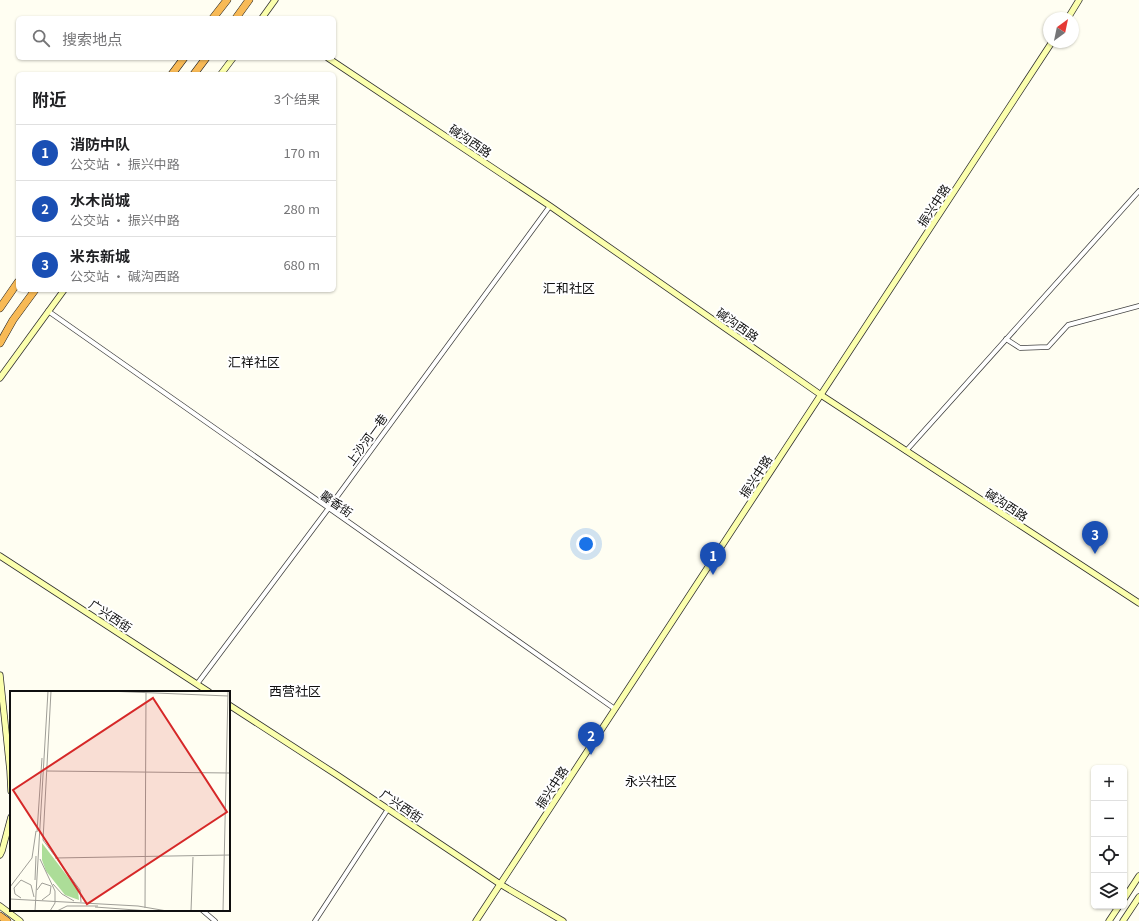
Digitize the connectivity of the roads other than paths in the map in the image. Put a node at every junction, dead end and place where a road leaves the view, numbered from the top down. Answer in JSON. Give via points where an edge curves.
{"nodes":[{"id":1,"x":227,"y":0,"type":"edge"},
{"id":2,"x":249,"y":0,"type":"edge"},
{"id":3,"x":275,"y":0,"type":"edge"},
{"id":4,"x":1080,"y":0,"type":"edge"},
{"id":5,"x":1072,"y":12,"type":"edge"},
{"id":6,"x":215,"y":16,"type":"edge"},
{"id":7,"x":237,"y":16,"type":"edge"},
{"id":8,"x":265,"y":16,"type":"edge"},
{"id":9,"x":1048,"y":48,"type":"edge"},
{"id":10,"x":182,"y":60,"type":"edge"},
{"id":11,"x":204,"y":60,"type":"edge"},
{"id":12,"x":232,"y":60,"type":"edge"},
{"id":13,"x":331,"y":60,"type":"edge"},
{"id":14,"x":174,"y":72,"type":"edge"},
{"id":15,"x":196,"y":72,"type":"edge"},
{"id":16,"x":222,"y":72,"type":"edge"},
{"id":17,"x":1139,"y":191,"type":"edge"},
{"id":18,"x":550,"y":206,"type":"junction"},
{"id":19,"x":16,"y":283,"type":"edge"},
{"id":20,"x":16,"y":284,"type":"edge"},
{"id":21,"x":34,"y":292,"type":"edge"},
{"id":22,"x":62,"y":292,"type":"edge"},
{"id":23,"x":0,"y":301,"type":"edge"},
{"id":24,"x":1139,"y":306,"type":"edge"},
{"id":25,"x":0,"y":308,"type":"edge"},
{"id":26,"x":48,"y":311,"type":"junction"},
{"id":27,"x":13,"y":320,"type":"junction"},
{"id":28,"x":0,"y":334,"type":"edge"},
{"id":29,"x":1006,"y":339,"type":"junction"},
{"id":30,"x":0,"y":343,"type":"edge"},
{"id":31,"x":0,"y":378,"type":"edge"},
{"id":32,"x":821,"y":395,"type":"junction"},
{"id":33,"x":906,"y":451,"type":"junction"},
{"id":34,"x":328,"y":508,"type":"junction"},
{"id":35,"x":0,"y":556,"type":"edge"},
{"id":36,"x":1139,"y":603,"type":"edge"},
{"id":37,"x":0,"y":675,"type":"edge"},
{"id":38,"x":197,"y":684,"type":"junction"},
{"id":39,"x":208,"y":691,"type":"edge"},
{"id":40,"x":230,"y":706,"type":"edge"},
{"id":41,"x":615,"y":709,"type":"junction"},
{"id":42,"x":10,"y":771,"type":"edge"},
{"id":43,"x":388,"y":809,"type":"junction"},
{"id":44,"x":10,"y":821,"type":"edge"},
{"id":45,"x":0,"y":855,"type":"edge"},
{"id":46,"x":1139,"y":876,"type":"edge"},
{"id":47,"x":500,"y":884,"type":"junction"},
{"id":48,"x":1127,"y":894,"type":"edge"},
{"id":49,"x":1139,"y":897,"type":"edge"},
{"id":50,"x":0,"y":906,"type":"edge"},
{"id":51,"x":1117,"y":909,"type":"edge"},
{"id":52,"x":203,"y":911,"type":"edge"},
{"id":53,"x":0,"y":916,"type":"edge"},
{"id":54,"x":7,"y":921,"type":"edge"},
{"id":55,"x":20,"y":921,"type":"edge"},
{"id":56,"x":215,"y":921,"type":"edge"},
{"id":57,"x":315,"y":921,"type":"edge"},
{"id":58,"x":476,"y":921,"type":"edge"},
{"id":59,"x":563,"y":921,"type":"edge"},
{"id":60,"x":1109,"y":921,"type":"edge"},
{"id":61,"x":1123,"y":921,"type":"edge"}],
"edges":[{"from":1,"to":6,"type":"highway"},
{"from":2,"to":7,"type":"highway"},
{"from":3,"to":8,"type":"street"},
{"from":4,"to":5,"type":"street"},
{"from":9,"to":32,"type":"street","name":"振兴中路"},
{"from":10,"to":14,"type":"highway"},
{"from":11,"to":15,"type":"highway"},
{"from":12,"to":16,"type":"street"},
{"from":13,"to":18,"type":"street","name":"碱沟西路"},
{"from":17,"to":29,"type":"street"},
{"from":18,"to":32,"type":"street","name":"碱沟西路"},
{"from":18,"to":34,"type":"street","name":"上沙河一巷"},
{"from":19,"to":23,"type":"highway"},
{"from":20,"to":25,"type":"highway"},
{"from":21,"to":27,"type":"highway"},
{"from":22,"to":26,"type":"street"},
{"from":24,"to":29,"type":"street","via":[[1068,325],[1048,347],[1020,348]]},
{"from":26,"to":31,"type":"street"},
{"from":26,"to":34,"type":"street","name":"馨香街"},
{"from":27,"to":28,"type":"highway"},
{"from":27,"to":30,"type":"highway"},
{"from":29,"to":33,"type":"street"},
{"from":32,"to":33,"type":"street","name":"碱沟西路"},
{"from":32,"to":41,"type":"street","name":"振兴中路"},
{"from":33,"to":36,"type":"street","name":"碱沟西路"},
{"from":34,"to":38,"type":"street","name":"上沙河一巷"},
{"from":34,"to":41,"type":"street","name":"馨香街"},
{"from":35,"to":38,"type":"street","name":"广兴西街"},
{"from":37,"to":42,"type":"street"},
{"from":38,"to":39,"type":"street","name":"广兴西街"},
{"from":40,"to":43,"type":"street","name":"广兴西街"},
{"from":41,"to":47,"type":"street","name":"振兴中路"},
{"from":43,"to":47,"type":"street","name":"广兴西街"},
{"from":43,"to":57,"type":"street"},
{"from":44,"to":45,"type":"street"},
{"from":46,"to":48,"type":"street"},
{"from":47,"to":58,"type":"street","name":"振兴中路"},
{"from":47,"to":59,"type":"street","name":"广兴西街"},
{"from":49,"to":61,"type":"street"},
{"from":50,"to":55,"type":"street"},
{"from":51,"to":60,"type":"street"},
{"from":52,"to":56,"type":"street"},
{"from":53,"to":54,"type":"highway"}]}
